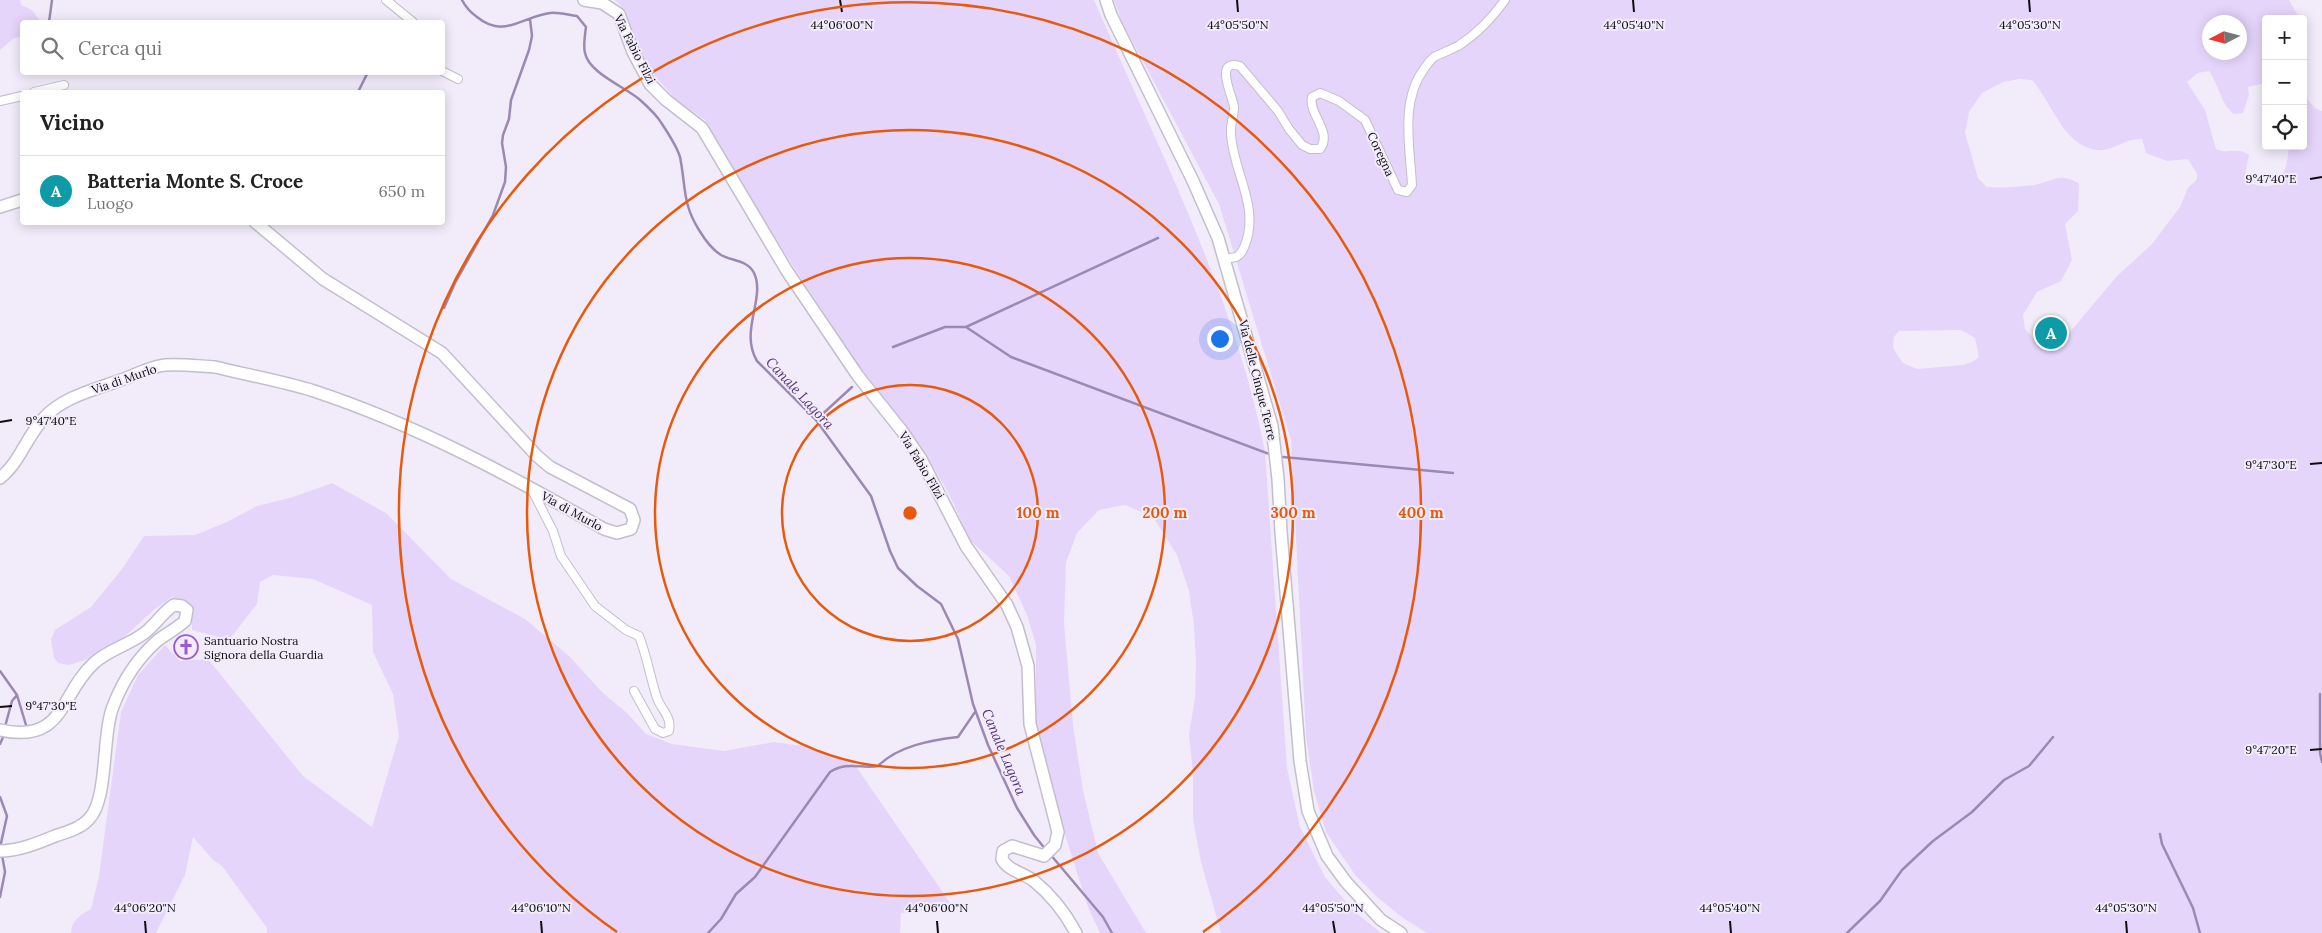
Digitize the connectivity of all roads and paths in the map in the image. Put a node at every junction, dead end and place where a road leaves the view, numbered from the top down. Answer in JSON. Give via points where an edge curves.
{"nodes":[{"id":1,"x":386,"y":0,"type":"edge"},
{"id":2,"x":584,"y":0,"type":"edge"},
{"id":3,"x":1106,"y":0,"type":"edge"},
{"id":4,"x":1504,"y":0,"type":"edge"},
{"id":5,"x":411,"y":20,"type":"edge"},
{"id":6,"x":445,"y":72,"type":"edge"},
{"id":7,"x":458,"y":79,"type":"dead end"},
{"id":8,"x":64,"y":85,"type":"dead end"},
{"id":9,"x":43,"y":90,"type":"edge"},
{"id":10,"x":20,"y":96,"type":"edge"},
{"id":11,"x":0,"y":101,"type":"edge"},
{"id":12,"x":20,"y":201,"type":"edge"},
{"id":13,"x":0,"y":207,"type":"edge"},
{"id":14,"x":259,"y":225,"type":"edge"},
{"id":15,"x":1225,"y":258,"type":"junction"},
{"id":16,"x":0,"y":478,"type":"edge"},
{"id":17,"x":531,"y":488,"type":"junction"},
{"id":18,"x":634,"y":691,"type":"dead end"},
{"id":19,"x":0,"y":730,"type":"edge"},
{"id":20,"x":0,"y":851,"type":"edge"},
{"id":21,"x":1076,"y":933,"type":"edge"},
{"id":22,"x":1401,"y":933,"type":"edge"}],
"edges":[{"from":1,"to":5,"type":"street"},
{"from":2,"to":21,"type":"street","name":"Via Fabio Filzi","via":[[602,3],[619,14],[633,52],[650,84],[702,128],[787,271],[858,376],[921,459],[966,546],[1007,605],[1028,666],[1030,724],[1055,819],[1057,839],[1044,856],[1012,846],[1001,856],[1004,864],[1034,881],[1069,919]]},
{"from":3,"to":15,"type":"street","name":"Via delle Cinque Terre","via":[[1193,181]]},
{"from":4,"to":15,"type":"street","name":"Coregna","via":[[1476,33],[1432,58],[1418,77],[1411,92],[1409,111],[1412,185],[1407,192],[1398,190],[1365,120],[1339,101],[1320,93],[1312,97],[1324,142],[1320,149],[1310,149],[1289,129],[1240,66],[1226,69],[1234,106],[1230,133],[1248,194],[1250,220],[1242,253]]},
{"from":6,"to":7,"type":"street"},
{"from":8,"to":9,"type":"street"},
{"from":10,"to":11,"type":"street"},
{"from":12,"to":13,"type":"street"},
{"from":14,"to":17,"type":"street","name":"Via di Murlo","via":[[323,279],[442,352],[537,456],[550,467],[626,506],[633,513],[633,526],[627,532],[612,532]]},
{"from":15,"to":22,"type":"street","name":"Via delle Cinque Terre","via":[[1272,426],[1300,760],[1308,811],[1327,856],[1346,882],[1381,920]]},
{"from":16,"to":17,"type":"street","name":"Via di Murlo","via":[[12,467],[48,414],[81,394],[151,368],[180,365],[215,367],[313,391],[387,418],[459,450]]},
{"from":17,"to":18,"type":"street","via":[[553,531],[561,556],[595,606],[638,636],[657,699],[668,716],[669,730],[663,734],[655,729]]},
{"from":19,"to":20,"type":"street","via":[[26,732],[44,727],[58,716],[95,661],[140,636],[174,606],[185,608],[187,617],[142,657],[116,698],[107,729],[100,795],[89,820],[42,841]]}]}
